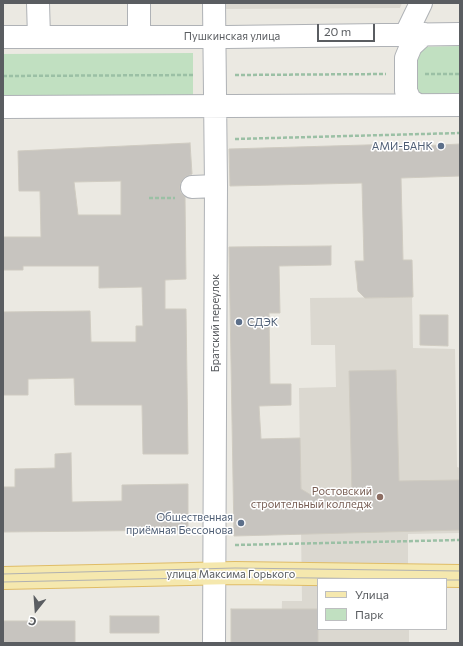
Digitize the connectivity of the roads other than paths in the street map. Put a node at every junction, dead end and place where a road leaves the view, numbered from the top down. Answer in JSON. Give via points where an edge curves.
{"nodes":[{"id":1,"x":38,"y":3,"type":"edge"},
{"id":2,"x":139,"y":3,"type":"edge"},
{"id":3,"x":214,"y":3,"type":"edge"},
{"id":4,"x":421,"y":3,"type":"edge"},
{"id":5,"x":415,"y":34,"type":"junction"},
{"id":6,"x":460,"y":34,"type":"edge"},
{"id":7,"x":139,"y":36,"type":"junction"},
{"id":8,"x":214,"y":36,"type":"junction"},
{"id":9,"x":3,"y":37,"type":"edge"},
{"id":10,"x":39,"y":37,"type":"junction"},
{"id":11,"x":418,"y":105,"type":"junction"},
{"id":12,"x":460,"y":105,"type":"edge"},
{"id":13,"x":216,"y":106,"type":"junction"},
{"id":14,"x":3,"y":107,"type":"edge"},
{"id":15,"x":216,"y":186,"type":"junction"},
{"id":16,"x":185,"y":192,"type":"road end"},
{"id":17,"x":214,"y":573,"type":"junction"},
{"id":18,"x":460,"y":576,"type":"edge"},
{"id":19,"x":3,"y":578,"type":"edge"},
{"id":20,"x":214,"y":643,"type":"edge"}],
"edges":[{"from":1,"to":10,"type":"street"},
{"from":2,"to":7,"type":"street"},
{"from":3,"to":8,"type":"street","name":"Братский переулок"},
{"from":4,"to":5,"type":"street"},
{"from":5,"to":6,"type":"street","name":"Пушкинская улица"},
{"from":5,"to":8,"type":"street","name":"Пушкинская улица"},
{"from":5,"to":11,"type":"street","via":[[406,58],[406,91],[410,100]]},
{"from":7,"to":8,"type":"street","name":"Пушкинская улица"},
{"from":7,"to":10,"type":"street","name":"Пушкинская улица"},
{"from":8,"to":13,"type":"street","name":"Братский переулок"},
{"from":9,"to":10,"type":"street","name":"Пушкинская улица"},
{"from":11,"to":12,"type":"street"},
{"from":11,"to":13,"type":"street"},
{"from":13,"to":14,"type":"street"},
{"from":13,"to":15,"type":"street","name":"Братский переулок"},
{"from":15,"to":16,"type":"street"},
{"from":15,"to":17,"type":"street","name":"Братский переулок"},
{"from":17,"to":18,"type":"main road","name":"улица Максима Горького"},
{"from":17,"to":19,"type":"main road","name":"улица Максима Горького"},
{"from":17,"to":20,"type":"street","name":"Братский переулок"}]}
